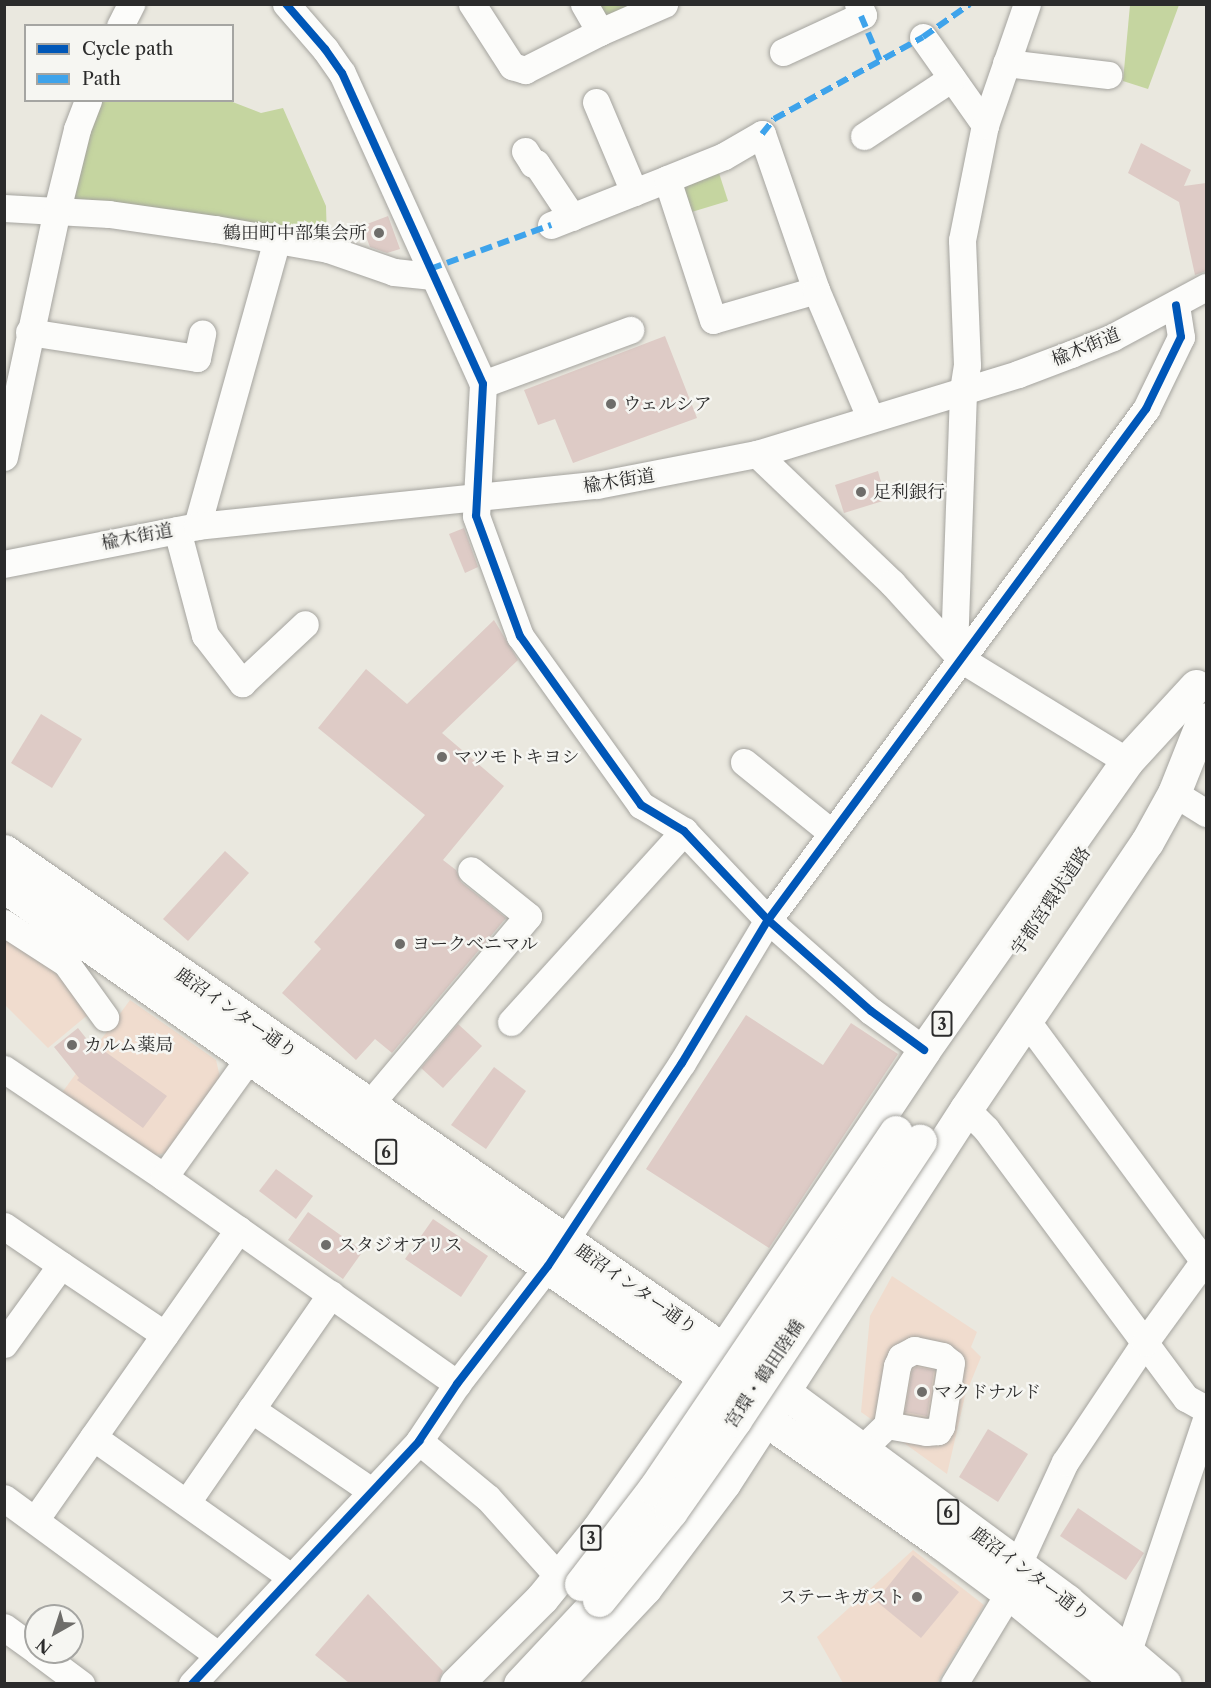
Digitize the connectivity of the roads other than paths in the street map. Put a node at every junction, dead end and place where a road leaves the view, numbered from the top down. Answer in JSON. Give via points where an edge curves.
{"nodes":[{"id":1,"x":131,"y":4,"type":"edge"},
{"id":2,"x":286,"y":4,"type":"edge"},
{"id":3,"x":472,"y":4,"type":"edge"},
{"id":4,"x":584,"y":4,"type":"edge"},
{"id":5,"x":664,"y":4,"type":"edge"},
{"id":6,"x":858,"y":4,"type":"edge"},
{"id":7,"x":1027,"y":4,"type":"edge"},
{"id":8,"x":121,"y":24,"type":"edge"},
{"id":9,"x":600,"y":32,"type":"junction"},
{"id":10,"x":923,"y":37,"type":"dead end"},
{"id":11,"x":783,"y":52,"type":"dead end"},
{"id":12,"x":1006,"y":63,"type":"junction"},
{"id":13,"x":1108,"y":75,"type":"dead end"},
{"id":14,"x":952,"y":78,"type":"junction"},
{"id":15,"x":87,"y":102,"type":"edge"},
{"id":16,"x":597,"y":102,"type":"dead end"},
{"id":17,"x":985,"y":125,"type":"junction"},
{"id":18,"x":865,"y":138,"type":"dead end"},
{"id":19,"x":525,"y":151,"type":"dead end"},
{"id":20,"x":667,"y":179,"type":"junction"},
{"id":21,"x":634,"y":192,"type":"junction"},
{"id":22,"x":4,"y":208,"type":"edge"},
{"id":23,"x":57,"y":210,"type":"junction"},
{"id":24,"x":277,"y":240,"type":"junction"},
{"id":25,"x":433,"y":276,"type":"junction"},
{"id":26,"x":1206,"y":287,"type":"edge"},
{"id":27,"x":816,"y":290,"type":"junction"},
{"id":28,"x":1176,"y":305,"type":"junction"},
{"id":29,"x":630,"y":330,"type":"dead end"},
{"id":30,"x":30,"y":332,"type":"junction"},
{"id":31,"x":202,"y":334,"type":"dead end"},
{"id":32,"x":483,"y":384,"type":"junction"},
{"id":33,"x":963,"y":390,"type":"junction"},
{"id":34,"x":870,"y":417,"type":"junction"},
{"id":35,"x":757,"y":454,"type":"junction"},
{"id":36,"x":4,"y":457,"type":"edge"},
{"id":37,"x":477,"y":499,"type":"junction"},
{"id":38,"x":187,"y":528,"type":"junction"},
{"id":39,"x":4,"y":564,"type":"edge"},
{"id":40,"x":304,"y":624,"type":"dead end"},
{"id":41,"x":958,"y":654,"type":"junction"},
{"id":42,"x":1203,"y":698,"type":"edge"},
{"id":43,"x":1127,"y":761,"type":"junction"},
{"id":44,"x":744,"y":762,"type":"dead end"},
{"id":45,"x":1174,"y":793,"type":"junction"},
{"id":46,"x":1206,"y":813,"type":"edge"},
{"id":47,"x":684,"y":831,"type":"junction"},
{"id":48,"x":832,"y":833,"type":"junction"},
{"id":49,"x":4,"y":851,"type":"edge"},
{"id":50,"x":471,"y":870,"type":"dead end"},
{"id":51,"x":4,"y":886,"type":"edge"},
{"id":52,"x":768,"y":920,"type":"junction"},
{"id":53,"x":4,"y":922,"type":"edge"},
{"id":54,"x":105,"y":1017,"type":"dead end"},
{"id":55,"x":1026,"y":1020,"type":"junction"},
{"id":56,"x":511,"y":1022,"type":"dead end"},
{"id":57,"x":924,"y":1050,"type":"junction"},
{"id":58,"x":250,"y":1057,"type":"junction"},
{"id":59,"x":4,"y":1069,"type":"edge"},
{"id":60,"x":369,"y":1105,"type":"junction"},
{"id":61,"x":966,"y":1109,"type":"junction"},
{"id":62,"x":908,"y":1136,"type":"joint"},
{"id":63,"x":164,"y":1177,"type":"junction"},
{"id":64,"x":4,"y":1226,"type":"edge"},
{"id":65,"x":239,"y":1229,"type":"junction"},
{"id":66,"x":557,"y":1253,"type":"junction"},
{"id":67,"x":1205,"y":1260,"type":"edge"},
{"id":68,"x":61,"y":1266,"type":"junction"},
{"id":69,"x":331,"y":1294,"type":"junction"},
{"id":70,"x":165,"y":1335,"type":"junction"},
{"id":71,"x":1145,"y":1342,"type":"junction"},
{"id":72,"x":4,"y":1344,"type":"edge"},
{"id":73,"x":723,"y":1349,"type":"junction"},
{"id":74,"x":706,"y":1376,"type":"junction"},
{"id":75,"x":457,"y":1384,"type":"junction"},
{"id":76,"x":775,"y":1405,"type":"junction"},
{"id":77,"x":251,"y":1409,"type":"junction"},
{"id":78,"x":1206,"y":1409,"type":"edge"},
{"id":79,"x":1206,"y":1419,"type":"edge"},
{"id":80,"x":887,"y":1425,"type":"dead end"},
{"id":81,"x":93,"y":1437,"type":"junction"},
{"id":82,"x":419,"y":1441,"type":"junction"},
{"id":83,"x":862,"y":1449,"type":"junction"},
{"id":84,"x":371,"y":1491,"type":"junction"},
{"id":85,"x":4,"y":1498,"type":"edge"},
{"id":86,"x":187,"y":1502,"type":"junction"},
{"id":87,"x":35,"y":1520,"type":"junction"},
{"id":88,"x":291,"y":1577,"type":"junction"},
{"id":89,"x":1013,"y":1579,"type":"junction"},
{"id":90,"x":580,"y":1587,"type":"junction"},
{"id":91,"x":4,"y":1627,"type":"edge"},
{"id":92,"x":24,"y":1642,"type":"edge"},
{"id":93,"x":1128,"y":1651,"type":"junction"},
{"id":94,"x":218,"y":1654,"type":"junction"},
{"id":95,"x":55,"y":1664,"type":"edge"},
{"id":96,"x":81,"y":1683,"type":"edge"},
{"id":97,"x":192,"y":1683,"type":"edge"},
{"id":98,"x":456,"y":1683,"type":"edge"},
{"id":99,"x":487,"y":1683,"type":"edge"},
{"id":100,"x":520,"y":1683,"type":"edge"},
{"id":101,"x":555,"y":1683,"type":"edge"},
{"id":102,"x":954,"y":1683,"type":"edge"},
{"id":103,"x":1122,"y":1683,"type":"edge"},
{"id":104,"x":1165,"y":1683,"type":"edge"}],
"edges":[{"from":1,"to":8,"type":"street"},
{"from":2,"to":25,"type":"street","via":[[342,73]]},
{"from":3,"to":9,"type":"street","via":[[512,66],[525,70]]},
{"from":4,"to":9,"type":"street"},
{"from":5,"to":9,"type":"street"},
{"from":6,"to":11,"type":"street","via":[[863,15]]},
{"from":7,"to":12,"type":"street"},
{"from":10,"to":14,"type":"street"},
{"from":12,"to":13,"type":"street"},
{"from":12,"to":17,"type":"street"},
{"from":14,"to":17,"type":"street"},
{"from":14,"to":18,"type":"street"},
{"from":15,"to":23,"type":"street"},
{"from":16,"to":21,"type":"street"},
{"from":17,"to":33,"type":"street","via":[[962,240],[967,365]]},
{"from":19,"to":21,"type":"street","via":[[536,163],[562,221]]},
{"from":20,"to":21,"type":"street"},
{"from":20,"to":27,"type":"street","via":[[713,320]]},
{"from":20,"to":27,"type":"street","via":[[724,156],[762,134]]},
{"from":22,"to":23,"type":"street"},
{"from":23,"to":24,"type":"street","via":[[147,219]]},
{"from":23,"to":30,"type":"street"},
{"from":24,"to":25,"type":"street","via":[[328,249],[394,272]]},
{"from":24,"to":38,"type":"street"},
{"from":25,"to":32,"type":"street"},
{"from":26,"to":28,"type":"street","name":"楡木街道"},
{"from":27,"to":34,"type":"street"},
{"from":28,"to":33,"type":"street","name":"楡木街道","via":[[1113,337]]},
{"from":28,"to":41,"type":"street","via":[[1181,337],[1146,409]]},
{"from":29,"to":32,"type":"street"},
{"from":30,"to":31,"type":"street","via":[[197,358]]},
{"from":30,"to":36,"type":"street"},
{"from":32,"to":37,"type":"street"},
{"from":33,"to":34,"type":"street","name":"楡木街道"},
{"from":33,"to":41,"type":"street"},
{"from":34,"to":35,"type":"street","name":"楡木街道"},
{"from":35,"to":37,"type":"street","name":"楡木街道","via":[[640,479]]},
{"from":35,"to":41,"type":"street","via":[[892,583]]},
{"from":37,"to":38,"type":"street","name":"楡木街道"},
{"from":37,"to":47,"type":"street","via":[[476,516],[520,636],[641,805]]},
{"from":38,"to":39,"type":"street","name":"楡木街道"},
{"from":38,"to":40,"type":"street","via":[[205,635],[242,683]]},
{"from":41,"to":43,"type":"street"},
{"from":41,"to":48,"type":"street"},
{"from":42,"to":43,"type":"main road","number":"3"},
{"from":42,"to":45,"type":"main road"},
{"from":42,"to":62,"type":"main road","name":"宇都宮環状道路","number":"3"},
{"from":43,"to":57,"type":"main road","number":"3"},
{"from":44,"to":48,"type":"street"},
{"from":45,"to":46,"type":"street"},
{"from":45,"to":55,"type":"main road","via":[[1135,861]]},
{"from":47,"to":52,"type":"street"},
{"from":47,"to":56,"type":"street"},
{"from":48,"to":52,"type":"street"},
{"from":49,"to":60,"type":"main road","name":"鹿沼インター通り","number":"6"},
{"from":50,"to":60,"type":"street","via":[[528,916]]},
{"from":51,"to":58,"type":"main road","name":"鹿沼インター通り","number":"6"},
{"from":52,"to":57,"type":"street","via":[[871,1011]]},
{"from":52,"to":66,"type":"street","via":[[682,1063]]},
{"from":53,"to":54,"type":"street","via":[[66,963]]},
{"from":55,"to":61,"type":"main road"},
{"from":55,"to":67,"type":"street"},
{"from":57,"to":73,"type":"main road","number":"3"},
{"from":58,"to":63,"type":"street"},
{"from":58,"to":66,"type":"main road","name":"鹿沼インター通り","number":"6"},
{"from":59,"to":63,"type":"street"},
{"from":60,"to":66,"type":"main road","name":"鹿沼インター通り","number":"6"},
{"from":61,"to":71,"type":"street","via":[[986,1129]]},
{"from":61,"to":76,"type":"main road"},
{"from":62,"to":90,"type":"main road","name":"宮環・鶴田陸橋","number":"3","bridge":true},
{"from":63,"to":65,"type":"street"},
{"from":64,"to":68,"type":"street"},
{"from":65,"to":69,"type":"street"},
{"from":65,"to":70,"type":"street"},
{"from":66,"to":73,"type":"main road","name":"鹿沼インター通り","number":"6"},
{"from":66,"to":74,"type":"main road","name":"鹿沼インター通り","number":"6"},
{"from":66,"to":75,"type":"street"},
{"from":67,"to":71,"type":"street"},
{"from":68,"to":70,"type":"street"},
{"from":68,"to":72,"type":"street"},
{"from":69,"to":75,"type":"street"},
{"from":69,"to":77,"type":"street"},
{"from":70,"to":81,"type":"street"},
{"from":71,"to":78,"type":"street","via":[[1186,1398]]},
{"from":71,"to":89,"type":"street","via":[[1065,1462]]},
{"from":73,"to":74,"type":"main road","number":"3"},
{"from":73,"to":76,"type":"main road","name":"鹿沼インター通り","number":"6"},
{"from":74,"to":76,"type":"main road","name":"鹿沼インター通り","number":"6"},
{"from":74,"to":90,"type":"main road","number":"3","via":[[598,1530]]},
{"from":75,"to":82,"type":"street"},
{"from":76,"to":83,"type":"main road","name":"鹿沼インター通り","number":"6"},
{"from":76,"to":89,"type":"main road","name":"鹿沼インター通り","number":"6"},
{"from":76,"to":101,"type":"main road","via":[[718,1491],[645,1588]]},
{"from":77,"to":84,"type":"street"},
{"from":77,"to":86,"type":"street"},
{"from":79,"to":93,"type":"street"},
{"from":80,"to":83,"type":"street"},
{"from":81,"to":86,"type":"street"},
{"from":81,"to":87,"type":"street"},
{"from":82,"to":84,"type":"street"},
{"from":82,"to":90,"type":"street","via":[[488,1498]]},
{"from":83,"to":89,"type":"main road","name":"鹿沼インター通り","number":"6"},
{"from":84,"to":88,"type":"street"},
{"from":85,"to":87,"type":"street"},
{"from":86,"to":88,"type":"street"},
{"from":87,"to":94,"type":"street"},
{"from":88,"to":94,"type":"street"},
{"from":89,"to":93,"type":"main road","name":"鹿沼インター通り","number":"6"},
{"from":89,"to":102,"type":"street"},
{"from":89,"to":103,"type":"main road","name":"鹿沼インター通り","number":"6"},
{"from":90,"to":98,"type":"main road","number":"3"},
{"from":90,"to":99,"type":"main road","number":"3"},
{"from":90,"to":100,"type":"main road","number":"3"},
{"from":91,"to":92,"type":"street"},
{"from":93,"to":103,"type":"street"},
{"from":93,"to":104,"type":"main road","name":"鹿沼インター通り","number":"6"},
{"from":94,"to":97,"type":"street"},
{"from":95,"to":96,"type":"street"}]}
